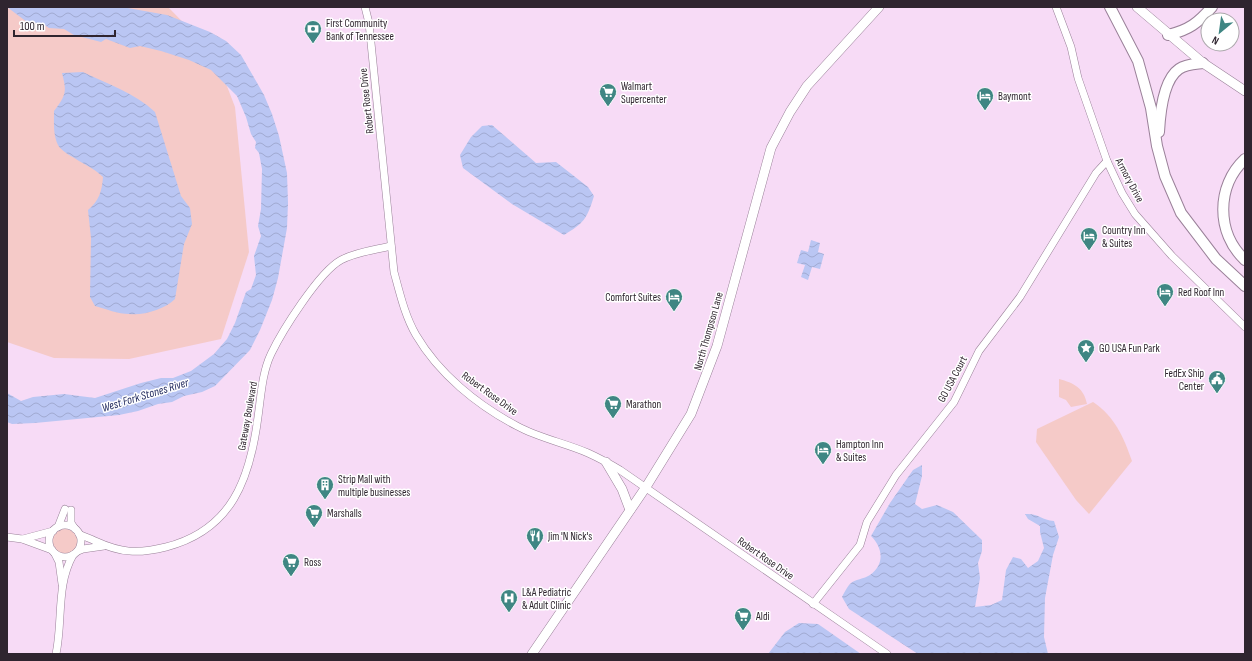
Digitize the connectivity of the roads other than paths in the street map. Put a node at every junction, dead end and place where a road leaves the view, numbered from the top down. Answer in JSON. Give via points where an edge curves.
{"nodes":[{"id":1,"x":365,"y":7,"type":"edge"},
{"id":2,"x":879,"y":7,"type":"edge"},
{"id":3,"x":1056,"y":7,"type":"edge"},
{"id":4,"x":1110,"y":7,"type":"edge"},
{"id":5,"x":1137,"y":7,"type":"edge"},
{"id":6,"x":1212,"y":7,"type":"edge"},
{"id":7,"x":1168,"y":35,"type":"junction"},
{"id":8,"x":1203,"y":63,"type":"junction"},
{"id":9,"x":1245,"y":91,"type":"edge"},
{"id":10,"x":1245,"y":160,"type":"edge"},
{"id":11,"x":1107,"y":162,"type":"junction"},
{"id":12,"x":1165,"y":176,"type":"junction"},
{"id":13,"x":391,"y":246,"type":"junction"},
{"id":14,"x":1245,"y":260,"type":"edge"},
{"id":15,"x":1245,"y":286,"type":"edge"},
{"id":16,"x":1245,"y":327,"type":"edge"},
{"id":17,"x":606,"y":462,"type":"junction"},
{"id":18,"x":646,"y":487,"type":"junction"},
{"id":19,"x":630,"y":510,"type":"junction"},
{"id":20,"x":56,"y":529,"type":"junction"},
{"id":21,"x":77,"y":531,"type":"junction"},
{"id":22,"x":7,"y":537,"type":"edge"},
{"id":23,"x":22,"y":539,"type":"junction"},
{"id":24,"x":104,"y":546,"type":"junction"},
{"id":25,"x":53,"y":552,"type":"junction"},
{"id":26,"x":76,"y":553,"type":"junction"},
{"id":27,"x":62,"y":586,"type":"junction"},
{"id":28,"x":813,"y":604,"type":"junction"},
{"id":29,"x":56,"y":654,"type":"edge"},
{"id":30,"x":532,"y":654,"type":"edge"},
{"id":31,"x":887,"y":654,"type":"edge"}],
"edges":[{"from":1,"to":13,"type":"street","name":"Robert Rose Drive","via":[[369,23]]},
{"from":2,"to":18,"type":"main road","name":"North Thompson Lane","via":[[807,86],[771,148],[705,382],[689,418]]},
{"from":3,"to":11,"type":"street","name":"Armory Drive"},
{"from":4,"to":12,"type":"highway","via":[[1138,61]]},
{"from":5,"to":7,"type":"main road"},
{"from":6,"to":7,"type":"highway","via":[[1185,31]]},
{"from":7,"to":8,"type":"main road"},
{"from":8,"to":9,"type":"main road"},
{"from":8,"to":12,"type":"highway","via":[[1180,68],[1174,74],[1161,104],[1159,132]]},
{"from":10,"to":14,"type":"highway","via":[[1229,181],[1224,196],[1223,213],[1225,230]]},
{"from":11,"to":16,"type":"street","name":"Armory Drive","via":[[1135,214],[1172,256]]},
{"from":11,"to":28,"type":"street","name":"GO USA Court","via":[[1096,173],[1020,297],[979,351],[954,402],[896,475],[867,522],[860,545]]},
{"from":12,"to":15,"type":"highway","via":[[1181,213],[1216,259]]},
{"from":13,"to":17,"type":"street","name":"Robert Rose Drive","via":[[394,272],[403,307],[416,335],[434,362],[490,410],[518,427]]},
{"from":13,"to":24,"type":"street","name":"Gateway Boulevard","via":[[356,254],[334,264],[282,335],[270,356],[263,382],[255,443],[249,464],[235,500],[226,511],[206,530],[189,540],[170,546],[147,552],[129,552]]},
{"from":17,"to":18,"type":"street","name":"Robert Rose Drive"},
{"from":17,"to":19,"type":"main road","via":[[622,489]]},
{"from":18,"to":19,"type":"main road","name":"North Thompson Lane"},
{"from":18,"to":28,"type":"street","name":"Robert Rose Drive"},
{"from":19,"to":30,"type":"main road","name":"North Thompson Lane"},
{"from":20,"to":21,"type":"street","via":[[67,526]]},
{"from":20,"to":21,"type":"street","via":[[68,509],[71,523]]},
{"from":20,"to":23,"type":"street"},
{"from":20,"to":25,"type":"street","via":[[49,540]]},
{"from":21,"to":24,"type":"street"},
{"from":21,"to":26,"type":"street","via":[[81,545]]},
{"from":22,"to":23,"type":"street"},
{"from":23,"to":25,"type":"street"},
{"from":24,"to":26,"type":"street","via":[[83,549]]},
{"from":25,"to":26,"type":"street","via":[[64,558]]},
{"from":25,"to":27,"type":"street","via":[[59,562]]},
{"from":26,"to":27,"type":"street","via":[[69,562]]},
{"from":27,"to":29,"type":"street"},
{"from":28,"to":31,"type":"street","name":"Robert Rose Drive"}]}
